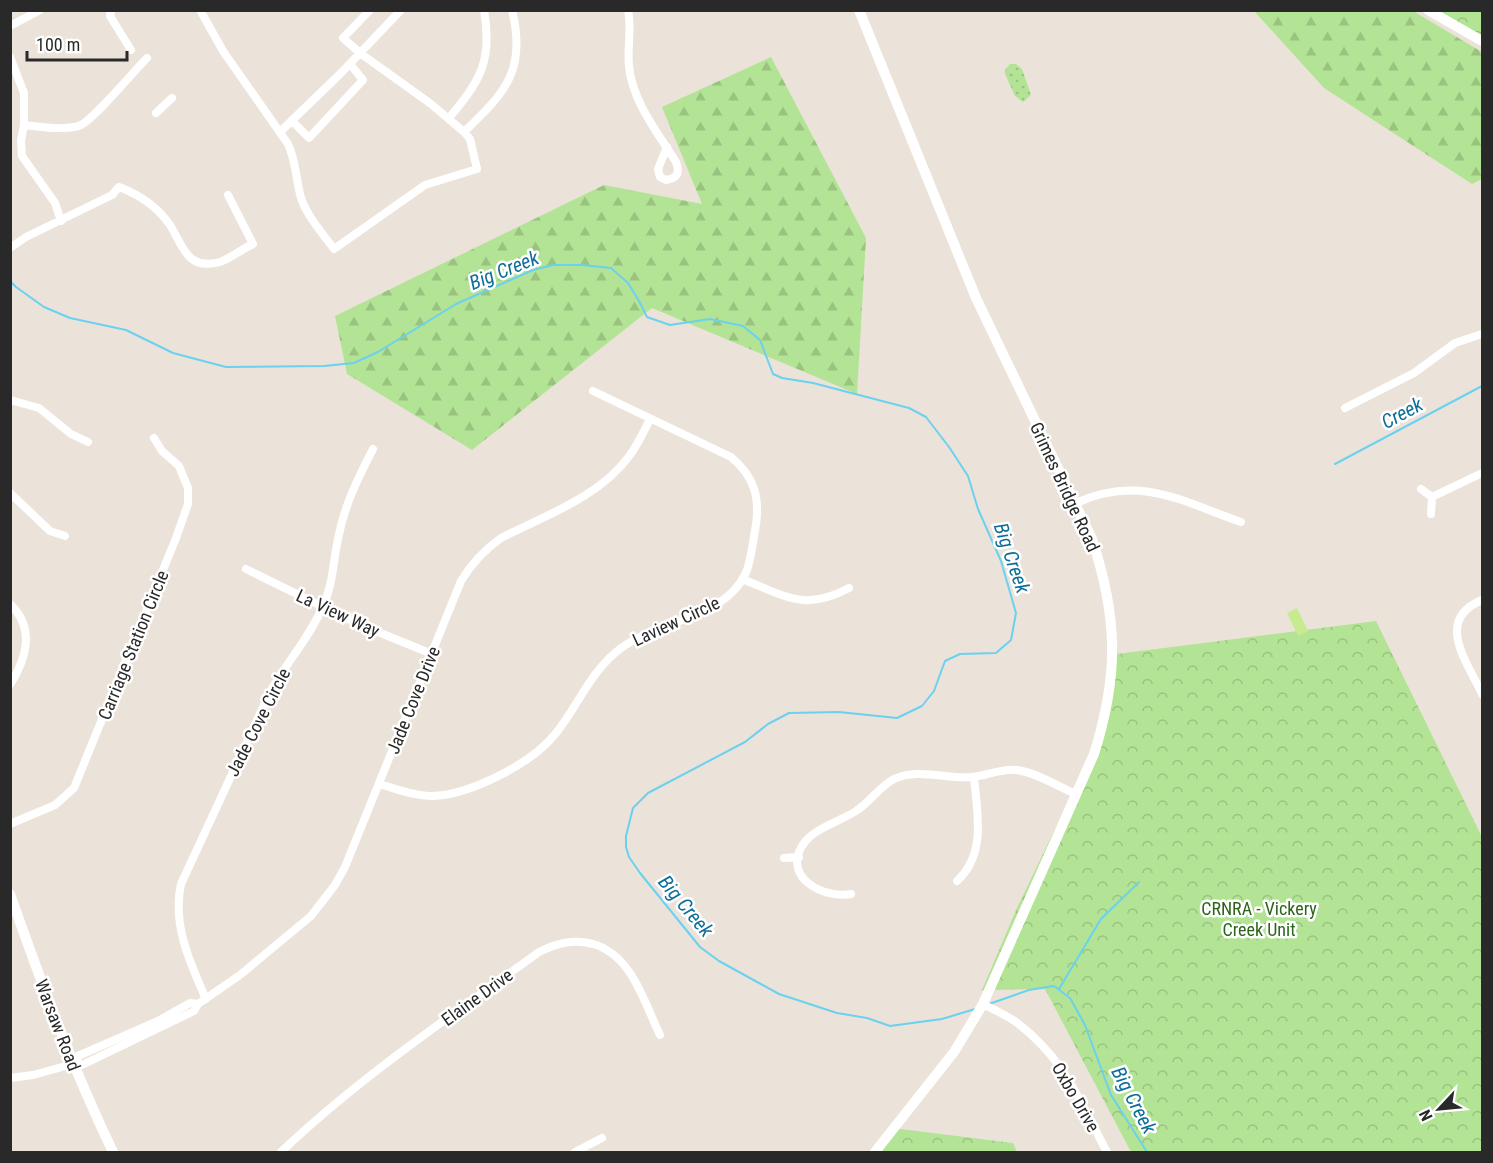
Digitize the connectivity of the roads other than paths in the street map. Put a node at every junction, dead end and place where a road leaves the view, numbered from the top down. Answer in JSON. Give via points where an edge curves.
{"nodes":[{"id":1,"x":40,"y":10,"type":"edge"},
{"id":2,"x":111,"y":10,"type":"edge"},
{"id":3,"x":201,"y":10,"type":"edge"},
{"id":4,"x":370,"y":10,"type":"edge"},
{"id":5,"x":401,"y":10,"type":"edge"},
{"id":6,"x":484,"y":10,"type":"edge"},
{"id":7,"x":512,"y":10,"type":"edge"},
{"id":8,"x":628,"y":10,"type":"edge"},
{"id":9,"x":859,"y":10,"type":"edge"},
{"id":10,"x":1428,"y":10,"type":"edge"},
{"id":11,"x":10,"y":26,"type":"edge"},
{"id":12,"x":1482,"y":41,"type":"edge"},
{"id":13,"x":131,"y":50,"type":"dead end"},
{"id":14,"x":360,"y":53,"type":"junction"},
{"id":15,"x":10,"y":57,"type":"edge"},
{"id":16,"x":147,"y":58,"type":"dead end"},
{"id":17,"x":350,"y":64,"type":"junction"},
{"id":18,"x":172,"y":98,"type":"dead end"},
{"id":19,"x":156,"y":113,"type":"dead end"},
{"id":20,"x":449,"y":118,"type":"junction"},
{"id":21,"x":292,"y":121,"type":"junction"},
{"id":22,"x":24,"y":125,"type":"junction"},
{"id":23,"x":280,"y":132,"type":"junction"},
{"id":24,"x":464,"y":132,"type":"junction"},
{"id":25,"x":667,"y":147,"type":"dead end"},
{"id":26,"x":228,"y":195,"type":"dead end"},
{"id":27,"x":61,"y":221,"type":"junction"},
{"id":28,"x":12,"y":247,"type":"edge"},
{"id":29,"x":1482,"y":334,"type":"edge"},
{"id":30,"x":593,"y":391,"type":"dead end"},
{"id":31,"x":10,"y":400,"type":"edge"},
{"id":32,"x":1345,"y":408,"type":"dead end"},
{"id":33,"x":650,"y":419,"type":"junction"},
{"id":34,"x":154,"y":438,"type":"dead end"},
{"id":35,"x":88,"y":442,"type":"dead end"},
{"id":36,"x":373,"y":449,"type":"dead end"},
{"id":37,"x":1482,"y":473,"type":"edge"},
{"id":38,"x":1421,"y":489,"type":"dead end"},
{"id":39,"x":10,"y":493,"type":"edge"},
{"id":40,"x":1432,"y":497,"type":"junction"},
{"id":41,"x":1076,"y":503,"type":"junction"},
{"id":42,"x":1431,"y":514,"type":"dead end"},
{"id":43,"x":1241,"y":522,"type":"dead end"},
{"id":44,"x":65,"y":536,"type":"dead end"},
{"id":45,"x":246,"y":569,"type":"dead end"},
{"id":46,"x":742,"y":579,"type":"junction"},
{"id":47,"x":849,"y":588,"type":"dead end"},
{"id":48,"x":1482,"y":600,"type":"edge"},
{"id":49,"x":10,"y":604,"type":"edge"},
{"id":50,"x":323,"y":607,"type":"junction"},
{"id":51,"x":432,"y":654,"type":"junction"},
{"id":52,"x":10,"y":685,"type":"edge"},
{"id":53,"x":1482,"y":694,"type":"edge"},
{"id":54,"x":974,"y":777,"type":"junction"},
{"id":55,"x":379,"y":784,"type":"junction"},
{"id":56,"x":1076,"y":794,"type":"junction"},
{"id":57,"x":10,"y":824,"type":"edge"},
{"id":58,"x":799,"y":857,"type":"junction"},
{"id":59,"x":784,"y":858,"type":"dead end"},
{"id":60,"x":957,"y":881,"type":"dead end"},
{"id":61,"x":10,"y":894,"type":"edge"},
{"id":62,"x":851,"y":894,"type":"dead end"},
{"id":63,"x":14,"y":916,"type":"edge"},
{"id":64,"x":206,"y":999,"type":"junction"},
{"id":65,"x":983,"y":1004,"type":"junction"},
{"id":66,"x":660,"y":1035,"type":"dead end"},
{"id":67,"x":75,"y":1063,"type":"junction"},
{"id":68,"x":10,"y":1078,"type":"edge"},
{"id":69,"x":602,"y":1138,"type":"dead end"},
{"id":70,"x":113,"y":1152,"type":"edge"},
{"id":71,"x":281,"y":1152,"type":"edge"},
{"id":72,"x":575,"y":1152,"type":"edge"},
{"id":73,"x":875,"y":1152,"type":"edge"},
{"id":74,"x":1107,"y":1152,"type":"edge"}],
"edges":[{"from":1,"to":11,"type":"street"},
{"from":2,"to":13,"type":"street","via":[[110,16]]},
{"from":3,"to":23,"type":"street","via":[[223,51]]},
{"from":4,"to":14,"type":"street","via":[[343,38]]},
{"from":5,"to":14,"type":"street"},
{"from":6,"to":20,"type":"street","via":[[487,40],[482,72]]},
{"from":7,"to":24,"type":"street","via":[[517,48],[510,79],[493,105]]},
{"from":8,"to":25,"type":"street","via":[[633,87]]},
{"from":9,"to":41,"type":"street","name":"Grimes Bridge Road","via":[[976,298]]},
{"from":10,"to":12,"type":"street"},
{"from":14,"to":17,"type":"street"},
{"from":14,"to":20,"type":"street"},
{"from":15,"to":22,"type":"street","via":[[24,93]]},
{"from":16,"to":22,"type":"street","via":[[80,125]]},
{"from":17,"to":21,"type":"street"},
{"from":17,"to":21,"type":"street","via":[[363,80],[309,138]]},
{"from":18,"to":19,"type":"street"},
{"from":20,"to":24,"type":"street"},
{"from":21,"to":23,"type":"street"},
{"from":22,"to":27,"type":"street","via":[[22,156],[55,203]]},
{"from":23,"to":24,"type":"street","via":[[293,153],[302,201],[334,249],[425,185],[477,169],[470,139]]},
{"from":26,"to":27,"type":"street","via":[[253,244],[220,262],[193,260],[170,226],[144,198],[119,187],[112,195]]},
{"from":27,"to":28,"type":"street"},
{"from":29,"to":32,"type":"street","via":[[1452,344],[1414,373]]},
{"from":30,"to":33,"type":"street","name":"Laview Circle"},
{"from":31,"to":35,"type":"street","via":[[39,408],[71,434]]},
{"from":33,"to":46,"type":"street","name":"Laview Circle","via":[[731,457],[751,479],[758,511],[750,560]]},
{"from":33,"to":51,"type":"street","name":"Jade Cove Drive","via":[[630,456],[603,483],[501,538],[478,556],[461,581]]},
{"from":34,"to":57,"type":"street","name":"Carriage Station Circle","via":[[179,466],[188,488],[188,504],[176,538],[74,788],[55,806]]},
{"from":36,"to":50,"type":"street","name":"Jade Cove Circle","via":[[344,512],[332,581]]},
{"from":37,"to":40,"type":"street"},
{"from":38,"to":40,"type":"street"},
{"from":39,"to":44,"type":"street","via":[[50,531]]},
{"from":40,"to":42,"type":"street"},
{"from":41,"to":43,"type":"street","via":[[1107,491],[1141,489]]},
{"from":41,"to":56,"type":"street","name":"Grimes Bridge Road","via":[[1103,573],[1113,649],[1104,720]]},
{"from":45,"to":50,"type":"street","name":"La View Way"},
{"from":46,"to":47,"type":"street","via":[[805,602],[831,598]]},
{"from":46,"to":55,"type":"street","name":"Laview Circle","via":[[717,605],[648,632],[617,651],[593,676],[554,736],[518,765],[471,788],[446,795],[415,794]]},
{"from":48,"to":53,"type":"street","via":[[1464,610],[1456,632]]},
{"from":49,"to":52,"type":"street","via":[[23,621],[27,641]]},
{"from":50,"to":51,"type":"street","name":"La View Way"},
{"from":50,"to":64,"type":"street","name":"Jade Cove Circle","via":[[270,692],[181,884],[178,908],[183,940]]},
{"from":51,"to":55,"type":"street","name":"Jade Cove Drive"},
{"from":54,"to":56,"type":"street","via":[[1018,771]]},
{"from":54,"to":58,"type":"street","via":[[915,774],[895,779],[856,812],[810,836]]},
{"from":54,"to":60,"type":"street","via":[[978,841],[969,868]]},
{"from":55,"to":64,"type":"street","name":"Jade Cove Drive","via":[[345,867],[323,902],[298,928]]},
{"from":56,"to":65,"type":"street","name":"Grimes Bridge Road"},
{"from":58,"to":59,"type":"street"},
{"from":58,"to":62,"type":"street","via":[[801,874],[812,887],[820,892]]},
{"from":61,"to":63,"type":"street","name":"Warsaw Road"},
{"from":63,"to":67,"type":"street","name":"Warsaw Road"},
{"from":64,"to":67,"type":"street","name":"Jade Cove Drive","via":[[194,1011],[140,1033],[82,1065]]},
{"from":65,"to":73,"type":"street","name":"Grimes Bridge Road","via":[[954,1052]]},
{"from":65,"to":74,"type":"street","name":"Oxbo Drive","via":[[1014,1020],[1061,1066]]},
{"from":66,"to":71,"type":"street","name":"Elaine Drive","via":[[630,973],[616,956],[601,946],[584,942],[552,945],[350,1091]]},
{"from":67,"to":68,"type":"street"},
{"from":67,"to":70,"type":"street","name":"Warsaw Road"},
{"from":69,"to":72,"type":"street"}]}
